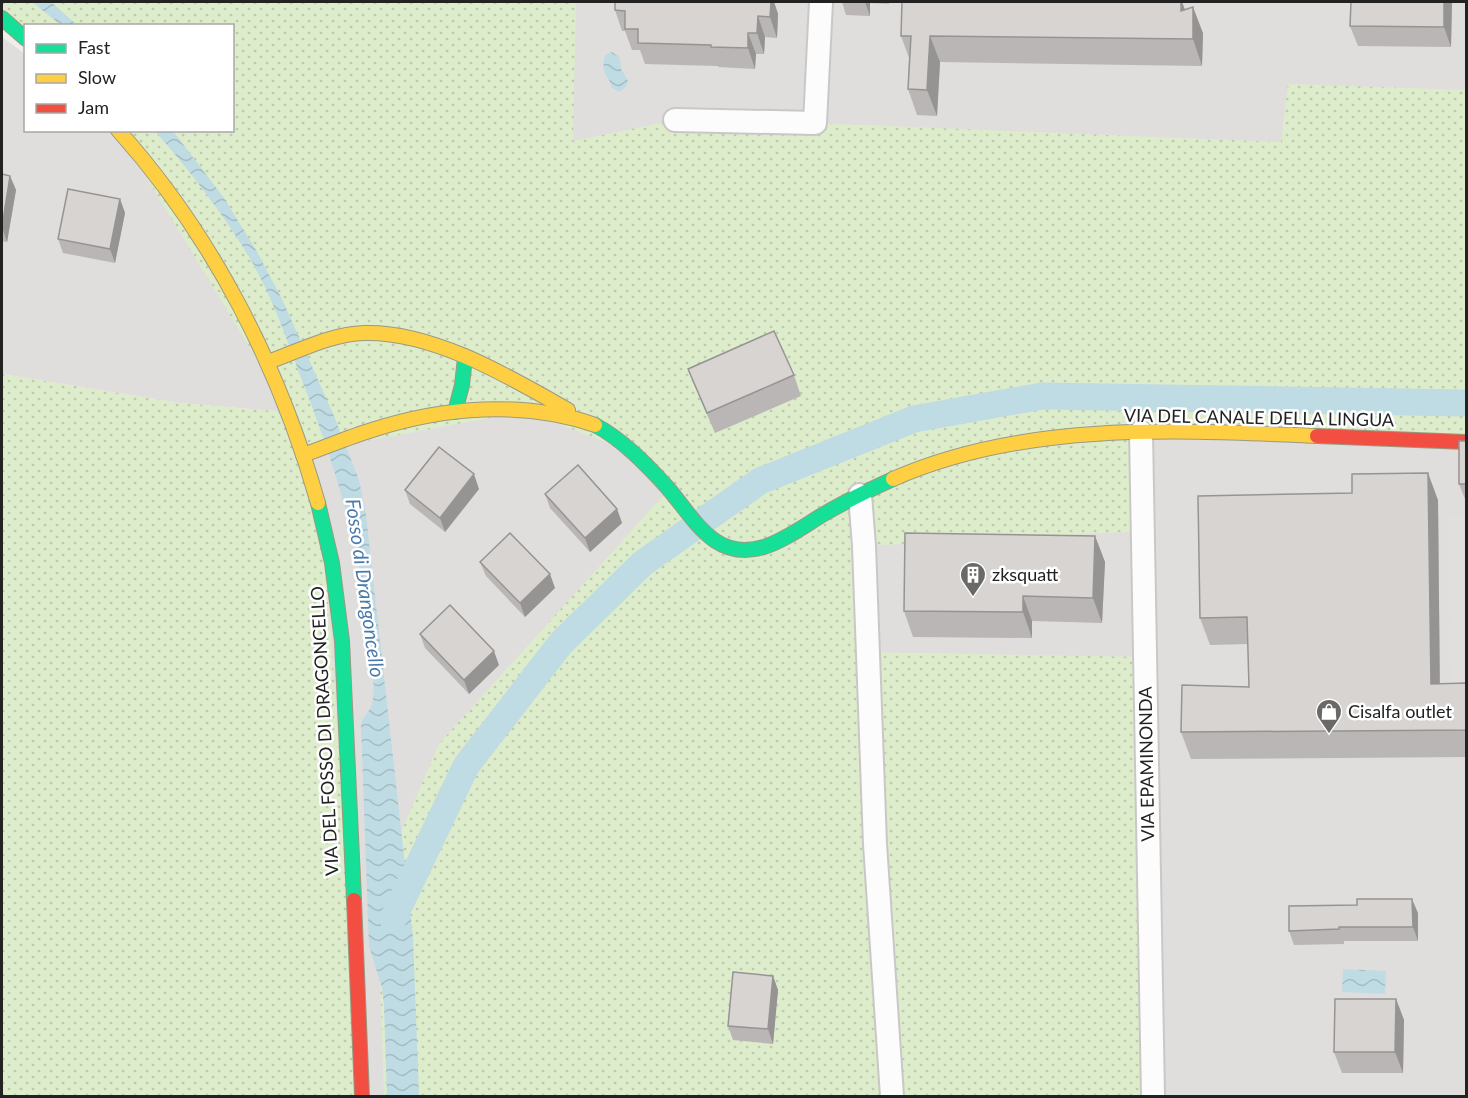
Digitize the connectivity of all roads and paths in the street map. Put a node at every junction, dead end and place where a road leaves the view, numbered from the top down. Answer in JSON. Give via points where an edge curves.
{"nodes":[{"id":1,"x":821,"y":2,"type":"edge"},
{"id":2,"x":2,"y":18,"type":"edge"},
{"id":3,"x":24,"y":37,"type":"edge"},
{"id":4,"x":675,"y":120,"type":"dead end"},
{"id":5,"x":120,"y":132,"type":"edge"},
{"id":6,"x":465,"y":358,"type":"junction"},
{"id":7,"x":272,"y":360,"type":"junction"},
{"id":8,"x":455,"y":411,"type":"junction"},
{"id":9,"x":598,"y":426,"type":"junction"},
{"id":10,"x":1141,"y":432,"type":"junction"},
{"id":11,"x":1467,"y":442,"type":"edge"},
{"id":12,"x":308,"y":453,"type":"junction"},
{"id":13,"x":860,"y":495,"type":"junction"},
{"id":14,"x":362,"y":1096,"type":"edge"},
{"id":15,"x":892,"y":1096,"type":"edge"},
{"id":16,"x":1153,"y":1096,"type":"edge"}],
"edges":[{"from":1,"to":4,"type":"street","via":[[815,123]]},
{"from":2,"to":3,"type":"street"},
{"from":5,"to":7,"type":"street","name":"VIA DEL FOSSO DI DRAGONCELLO","via":[[202,240]]},
{"from":6,"to":7,"type":"street","via":[[406,337],[382,333],[324,341]]},
{"from":6,"to":8,"type":"street"},
{"from":6,"to":9,"type":"street"},
{"from":7,"to":12,"type":"street","name":"VIA DEL FOSSO DI DRAGONCELLO"},
{"from":8,"to":9,"type":"street","name":"VIA DEL CANALE DELLA LINGUA","via":[[526,411]]},
{"from":8,"to":12,"type":"street","name":"VIA DEL CANALE DELLA LINGUA","via":[[363,433]]},
{"from":9,"to":13,"type":"street","name":"VIA DEL CANALE DELLA LINGUA","via":[[651,471],[707,535],[726,547],[764,547]]},
{"from":10,"to":11,"type":"street","name":"VIA DEL CANALE DELLA LINGUA"},
{"from":10,"to":13,"type":"street","name":"VIA DEL CANALE DELLA LINGUA","via":[[1050,439],[973,452],[918,469]]},
{"from":10,"to":16,"type":"street","name":"VIA EPAMINONDA"},
{"from":12,"to":14,"type":"street","name":"VIA DEL FOSSO DI DRAGONCELLO","via":[[339,611]]},
{"from":13,"to":15,"type":"street","via":[[875,844]]}]}
